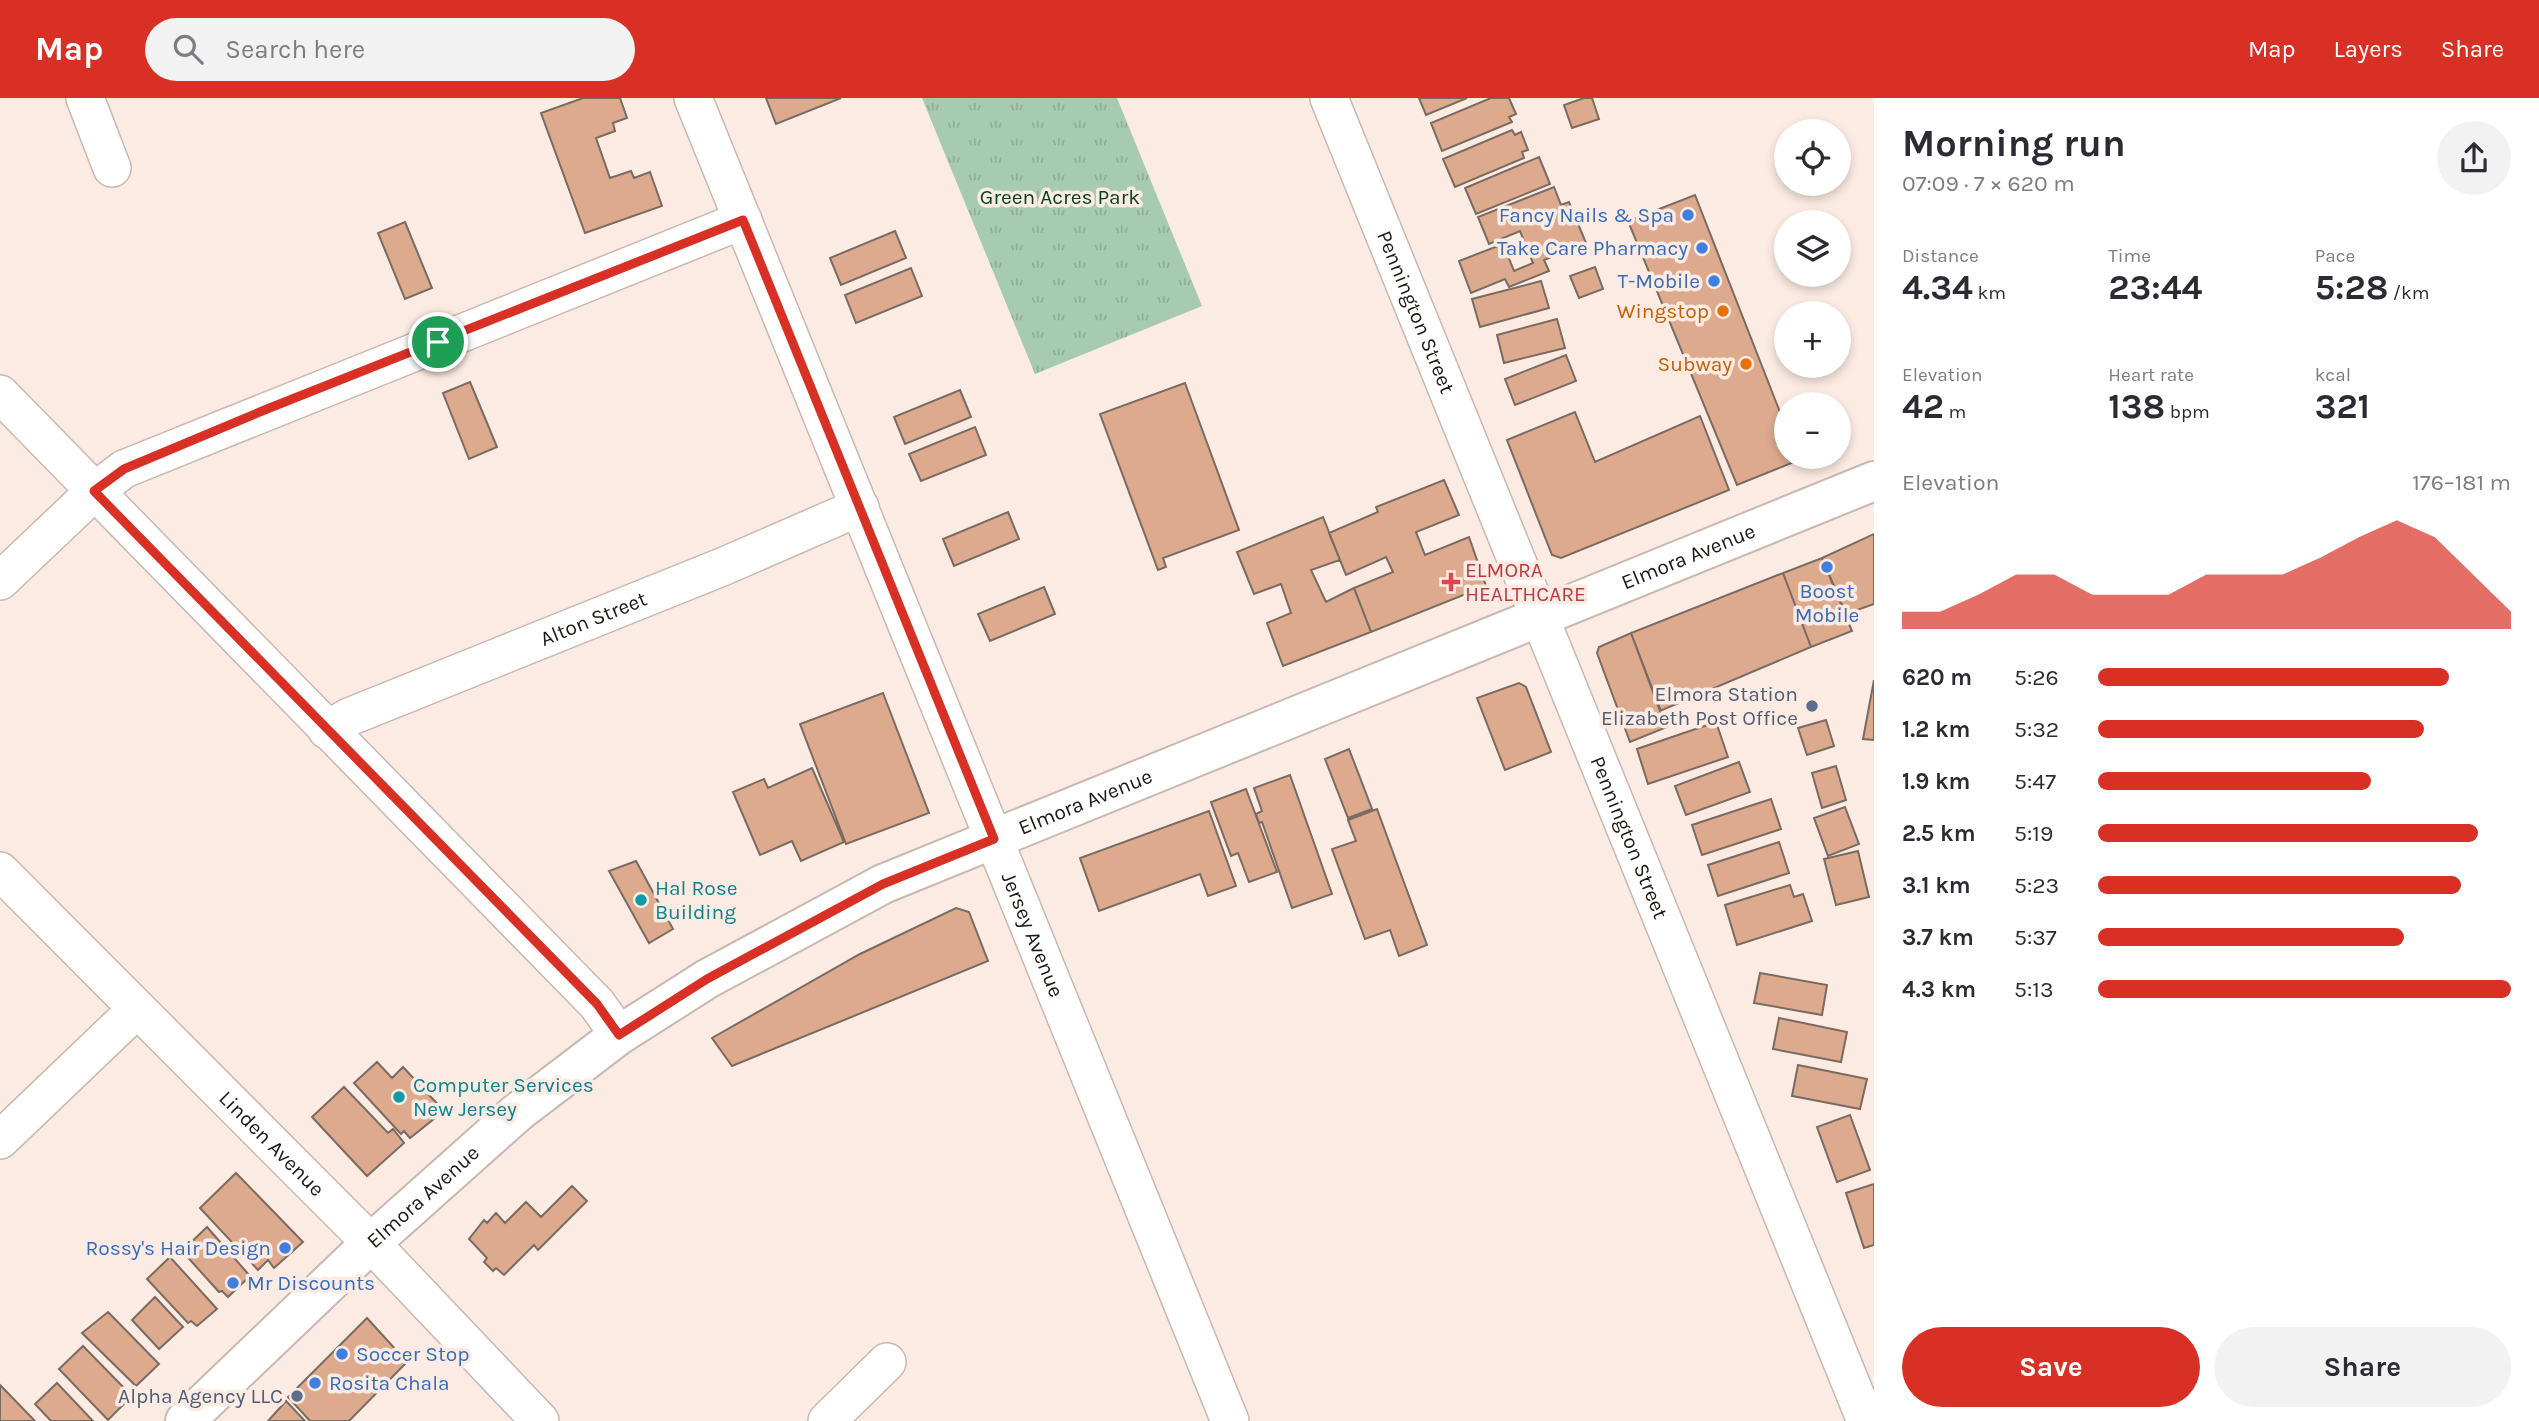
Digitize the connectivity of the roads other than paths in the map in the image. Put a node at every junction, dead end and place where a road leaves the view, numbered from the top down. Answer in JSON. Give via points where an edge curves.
{"nodes":[{"id":1,"x":85,"y":98,"type":"edge"},
{"id":2,"x":693,"y":98,"type":"edge"},
{"id":3,"x":1329,"y":98,"type":"edge"},
{"id":4,"x":112,"y":168,"type":"dead end"},
{"id":5,"x":743,"y":220,"type":"junction"},
{"id":6,"x":0,"y":394,"type":"edge"},
{"id":7,"x":1874,"y":481,"type":"edge"},
{"id":8,"x":94,"y":491,"type":"junction"},
{"id":9,"x":860,"y":507,"type":"junction"},
{"id":10,"x":0,"y":581,"type":"edge"},
{"id":11,"x":1540,"y":617,"type":"junction"},
{"id":12,"x":327,"y":730,"type":"junction"},
{"id":13,"x":994,"y":839,"type":"junction"},
{"id":14,"x":0,"y":871,"type":"edge"},
{"id":15,"x":137,"y":1009,"type":"junction"},
{"id":16,"x":619,"y":1035,"type":"junction"},
{"id":17,"x":0,"y":1140,"type":"edge"},
{"id":18,"x":371,"y":1243,"type":"junction"},
{"id":19,"x":887,"y":1362,"type":"dead end"},
{"id":20,"x":185,"y":1421,"type":"edge"},
{"id":21,"x":540,"y":1421,"type":"edge"},
{"id":22,"x":827,"y":1421,"type":"edge"},
{"id":23,"x":1230,"y":1421,"type":"edge"},
{"id":24,"x":1866,"y":1421,"type":"edge"}],
"edges":[{"from":1,"to":4,"type":"street"},
{"from":2,"to":5,"type":"street","name":"Jersey Avenue"},
{"from":3,"to":11,"type":"street","name":"Pennington Street"},
{"from":5,"to":8,"type":"street","via":[[267,409],[124,469]]},
{"from":5,"to":9,"type":"street","name":"Jersey Avenue"},
{"from":6,"to":8,"type":"street"},
{"from":7,"to":11,"type":"main road","name":"Elmora Avenue"},
{"from":8,"to":10,"type":"street"},
{"from":8,"to":12,"type":"street"},
{"from":9,"to":12,"type":"street","name":"Alton Street","via":[[349,717]]},
{"from":9,"to":13,"type":"street","name":"Jersey Avenue"},
{"from":11,"to":13,"type":"main road","name":"Elmora Avenue"},
{"from":11,"to":24,"type":"street","name":"Pennington Street"},
{"from":12,"to":16,"type":"street","via":[[597,1004]]},
{"from":13,"to":16,"type":"main road","name":"Elmora Avenue","via":[[883,884],[707,979]]},
{"from":13,"to":23,"type":"street","name":"Jersey Avenue"},
{"from":14,"to":15,"type":"street","name":"Linden Avenue"},
{"from":15,"to":17,"type":"street"},
{"from":15,"to":18,"type":"street","name":"Linden Avenue"},
{"from":16,"to":18,"type":"main road","name":"Elmora Avenue","via":[[519,1112]]},
{"from":18,"to":20,"type":"main road","name":"Elmora Avenue"},
{"from":18,"to":21,"type":"street","name":"Linden Avenue"},
{"from":19,"to":22,"type":"street"}]}
